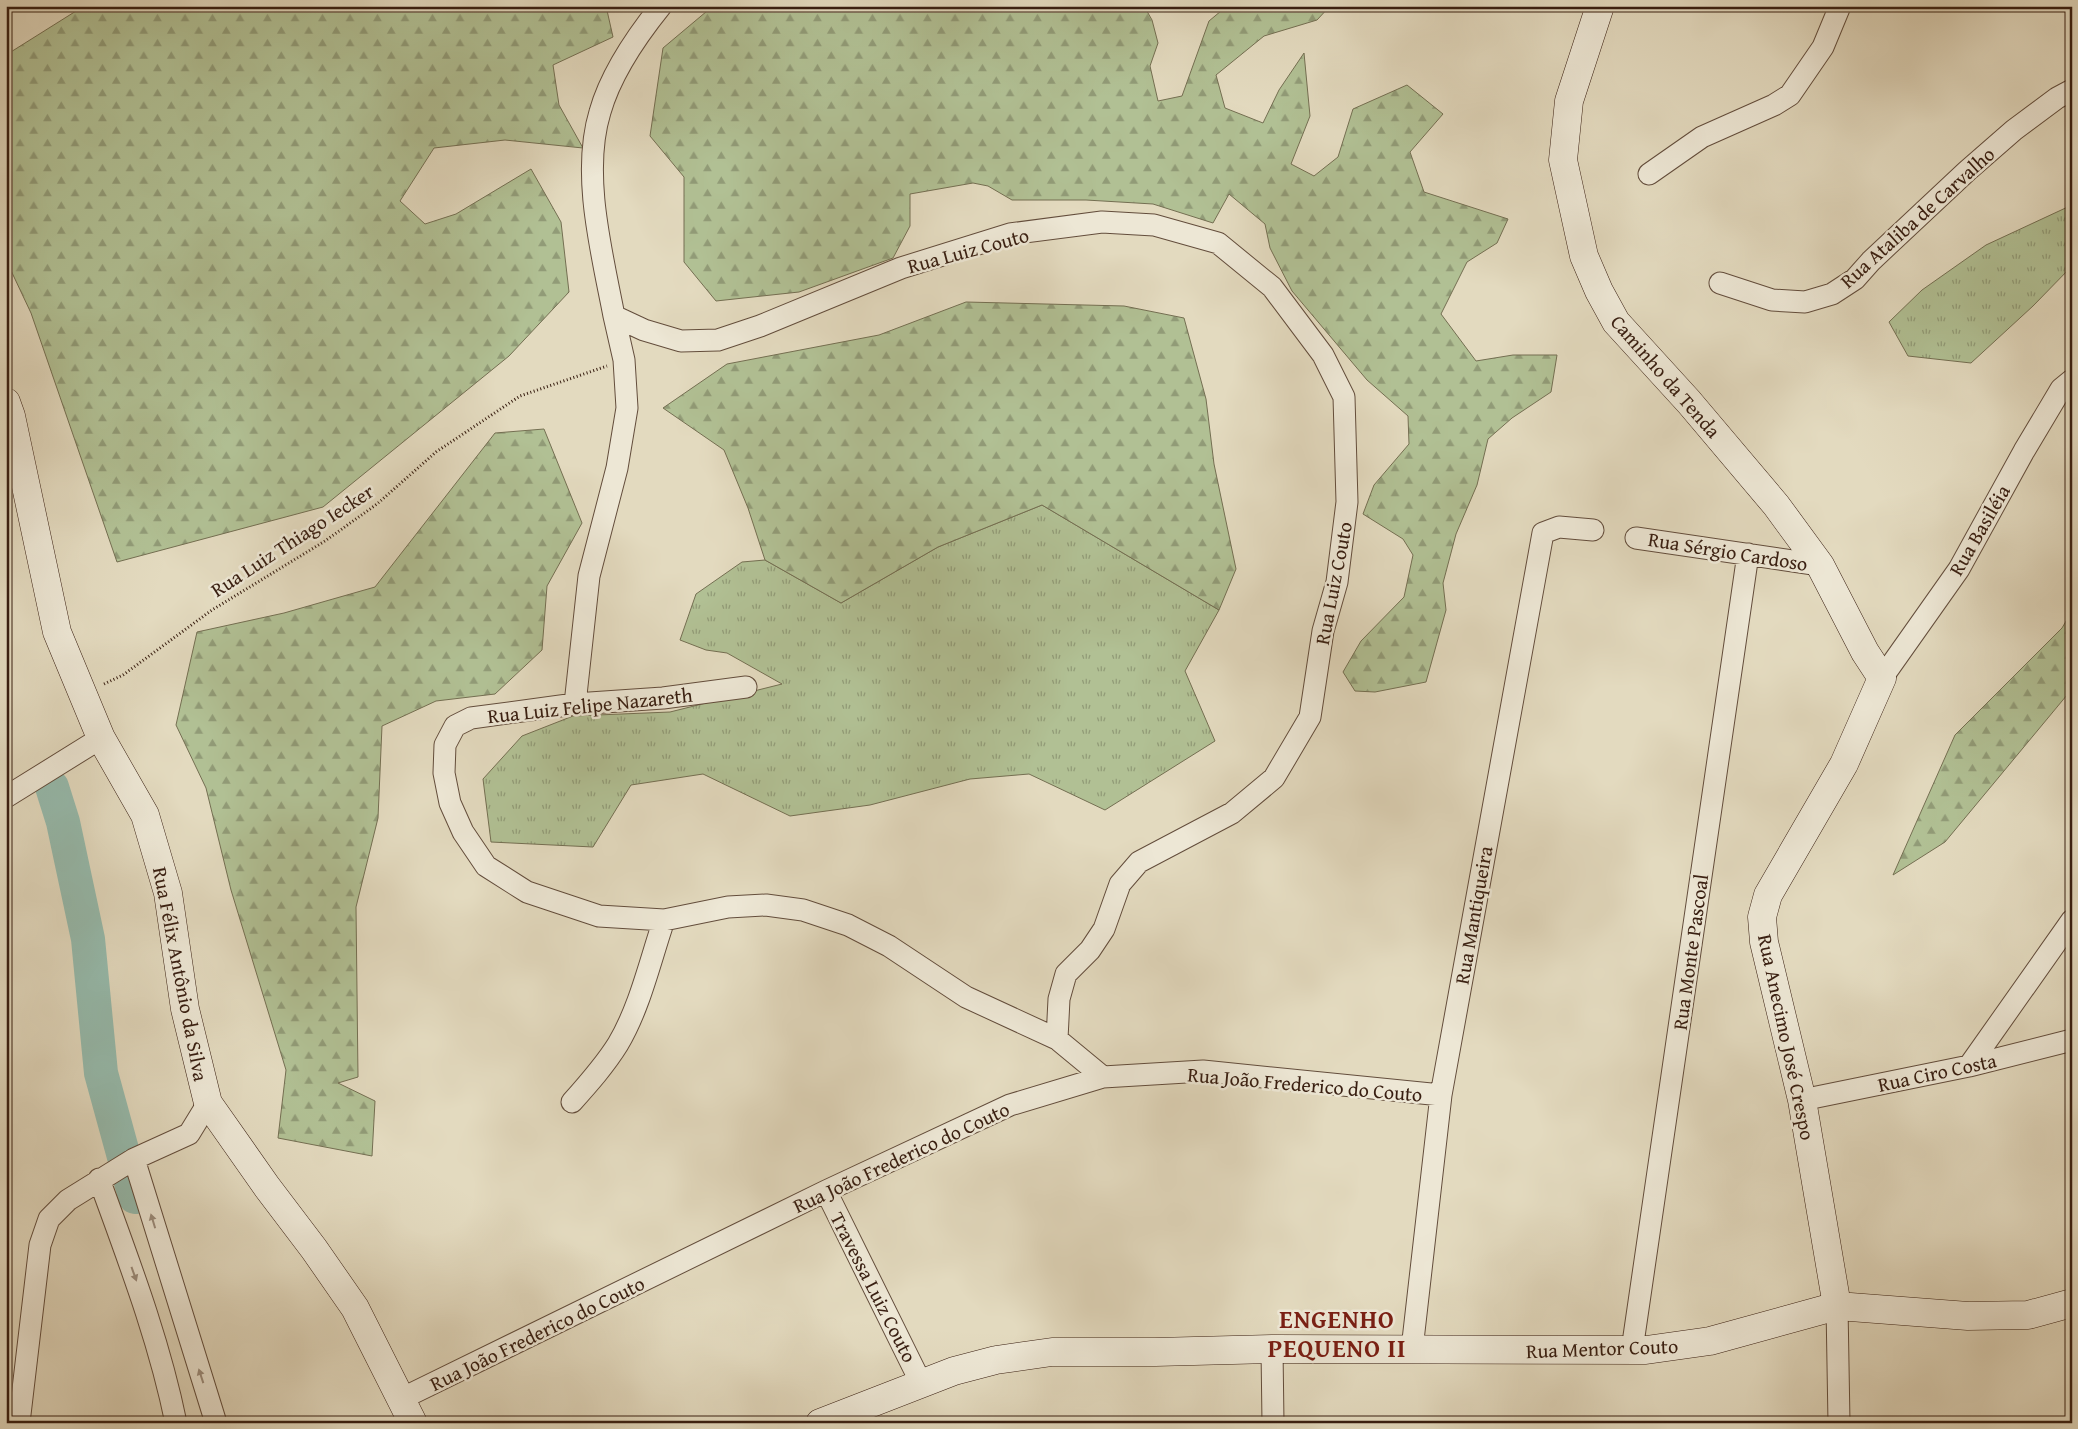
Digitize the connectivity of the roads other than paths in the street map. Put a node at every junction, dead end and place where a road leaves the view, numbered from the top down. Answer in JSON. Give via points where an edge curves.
{"nodes":[{"id":1,"x":661,"y":6,"type":"edge"},
{"id":2,"x":1600,"y":6,"type":"edge"},
{"id":3,"x":1840,"y":6,"type":"edge"},
{"id":4,"x":2072,"y":90,"type":"edge"},
{"id":5,"x":1649,"y":174,"type":"dead end"},
{"id":6,"x":1720,"y":283,"type":"dead end"},
{"id":7,"x":614,"y":316,"type":"junction"},
{"id":8,"x":2072,"y":380,"type":"edge"},
{"id":9,"x":6,"y":402,"type":"edge"},
{"id":10,"x":1593,"y":530,"type":"dead end"},
{"id":11,"x":1636,"y":538,"type":"dead end"},
{"id":12,"x":1748,"y":554,"type":"junction"},
{"id":13,"x":1820,"y":565,"type":"junction"},
{"id":14,"x":1882,"y":678,"type":"junction"},
{"id":15,"x":746,"y":687,"type":"dead end"},
{"id":16,"x":575,"y":704,"type":"junction"},
{"id":17,"x":101,"y":738,"type":"junction"},
{"id":18,"x":8,"y":790,"type":"edge"},
{"id":19,"x":664,"y":920,"type":"junction"},
{"id":20,"x":2072,"y":920,"type":"edge"},
{"id":21,"x":1057,"y":1039,"type":"junction"},
{"id":22,"x":2072,"y":1040,"type":"edge"},
{"id":23,"x":1969,"y":1066,"type":"junction"},
{"id":24,"x":1103,"y":1078,"type":"junction"},
{"id":25,"x":1441,"y":1095,"type":"junction"},
{"id":26,"x":1802,"y":1100,"type":"junction"},
{"id":27,"x":572,"y":1102,"type":"dead end"},
{"id":28,"x":208,"y":1103,"type":"junction"},
{"id":29,"x":134,"y":1159,"type":"junction"},
{"id":30,"x":99,"y":1179,"type":"junction"},
{"id":31,"x":826,"y":1191,"type":"junction"},
{"id":32,"x":2072,"y":1303,"type":"edge"},
{"id":33,"x":1837,"y":1306,"type":"junction"},
{"id":34,"x":1272,"y":1349,"type":"junction"},
{"id":35,"x":1412,"y":1349,"type":"junction"},
{"id":36,"x":1632,"y":1350,"type":"junction"},
{"id":37,"x":922,"y":1383,"type":"junction"},
{"id":38,"x":407,"y":1411,"type":"edge"},
{"id":39,"x":19,"y":1423,"type":"edge"},
{"id":40,"x":176,"y":1423,"type":"edge"},
{"id":41,"x":216,"y":1423,"type":"edge"},
{"id":42,"x":820,"y":1423,"type":"edge"},
{"id":43,"x":1273,"y":1423,"type":"edge"},
{"id":44,"x":1839,"y":1423,"type":"edge"}],
"edges":[{"from":1,"to":7,"type":"street","via":[[614,75],[600,112],[594,151],[595,217]]},
{"from":2,"to":13,"type":"street","name":"Caminho da Tenda","via":[[1569,101],[1563,160],[1584,256],[1616,322],[1764,490]]},
{"from":3,"to":5,"type":"street","via":[[1823,47],[1790,95],[1702,137]]},
{"from":4,"to":6,"type":"street","name":"Rua Ataliba de Carvalho","via":[[2014,130],[1926,209],[1855,279],[1832,294],[1805,302],[1772,300]]},
{"from":7,"to":16,"type":"street","via":[[624,360],[627,408],[618,468],[589,576]]},
{"from":7,"to":21,"type":"street","name":"Rua Luiz Couto","via":[[644,330],[681,341],[718,340],[900,268],[1010,234],[1102,222],[1154,225],[1218,243],[1272,287],[1323,355],[1344,397],[1347,502],[1337,582],[1323,631],[1310,717],[1274,778],[1232,814],[1139,862],[1120,884],[1104,929],[1090,950],[1066,974],[1059,999]]},
{"from":8,"to":14,"type":"street","name":"Rua Basiléia","via":[[2061,389],[1959,569]]},
{"from":9,"to":17,"type":"street","name":"Rua Félix Antônio da Silva","via":[[57,632]]},
{"from":10,"to":25,"type":"street","name":"Rua Mantiqueira","via":[[1559,527],[1543,533]]},
{"from":11,"to":12,"type":"street","name":"Rua Sérgio Cardoso"},
{"from":12,"to":13,"type":"street","name":"Rua Sérgio Cardoso"},
{"from":12,"to":36,"type":"street","name":"Rua Monte Pascoal"},
{"from":13,"to":14,"type":"street","name":"Caminho da Tenda"},
{"from":14,"to":26,"type":"street","name":"Rua Anecimo José Crespo","via":[[1844,764],[1768,895],[1762,917],[1764,942]]},
{"from":15,"to":16,"type":"street","name":"Rua Luiz Felipe Nazareth","via":[[663,698]]},
{"from":16,"to":19,"type":"street","name":"Rua Luiz Felipe Nazareth","via":[[471,718],[455,726],[444,744],[444,773],[450,803],[462,832],[486,866],[527,892],[599,916]]},
{"from":17,"to":18,"type":"street"},
{"from":17,"to":28,"type":"street","name":"Rua Félix Antônio da Silva","via":[[145,815],[168,893],[184,1009]]},
{"from":19,"to":21,"type":"street","name":"Rua Luiz Felipe Nazareth","via":[[728,907],[766,905],[803,910],[848,925],[889,946],[966,997]]},
{"from":19,"to":27,"type":"street","via":[[633,1011],[618,1042],[596,1075]]},
{"from":20,"to":23,"type":"street"},
{"from":21,"to":24,"type":"street","name":"Rua Luiz Felipe Nazareth"},
{"from":22,"to":23,"type":"street","name":"Rua Ciro Costa"},
{"from":23,"to":26,"type":"street","name":"Rua Ciro Costa"},
{"from":24,"to":25,"type":"street","name":"Rua João Frederico do Couto","via":[[1203,1071]]},
{"from":24,"to":31,"type":"street","name":"Rua João Frederico do Couto","via":[[1010,1105]]},
{"from":25,"to":35,"type":"street","name":"Rua Mantiqueira"},
{"from":26,"to":33,"type":"street","name":"Rua Anecimo José Crespo"},
{"from":28,"to":29,"type":"street","via":[[188,1134]]},
{"from":28,"to":38,"type":"street","name":"Rua Félix Antônio da Silva","via":[[355,1308]]},
{"from":29,"to":30,"type":"street"},
{"from":41,"to":29,"type":"street","one_way":true},
{"from":30,"to":39,"type":"street","via":[[68,1200],[49,1219],[40,1245]]},
{"from":30,"to":40,"type":"street","one_way":true,"via":[[168,1380]]},
{"from":31,"to":37,"type":"street","name":"Travessa Luiz Couto"},
{"from":31,"to":38,"type":"street","name":"Rua João Frederico do Couto"},
{"from":32,"to":33,"type":"street","name":"Rua Mentor Couto","via":[[2028,1315],[1968,1316]]},
{"from":33,"to":36,"type":"street","name":"Rua Mentor Couto","via":[[1710,1342]]},
{"from":33,"to":44,"type":"street","name":"Rua Anecimo José Crespo"},
{"from":34,"to":35,"type":"street","name":"Rua Mentor Couto"},
{"from":34,"to":37,"type":"street","name":"Rua Mentor Couto","via":[[1052,1352],[996,1360]]},
{"from":34,"to":43,"type":"street"},
{"from":35,"to":36,"type":"street","name":"Rua Mentor Couto"},
{"from":37,"to":42,"type":"street","name":"Rua Mentor Couto"}]}
